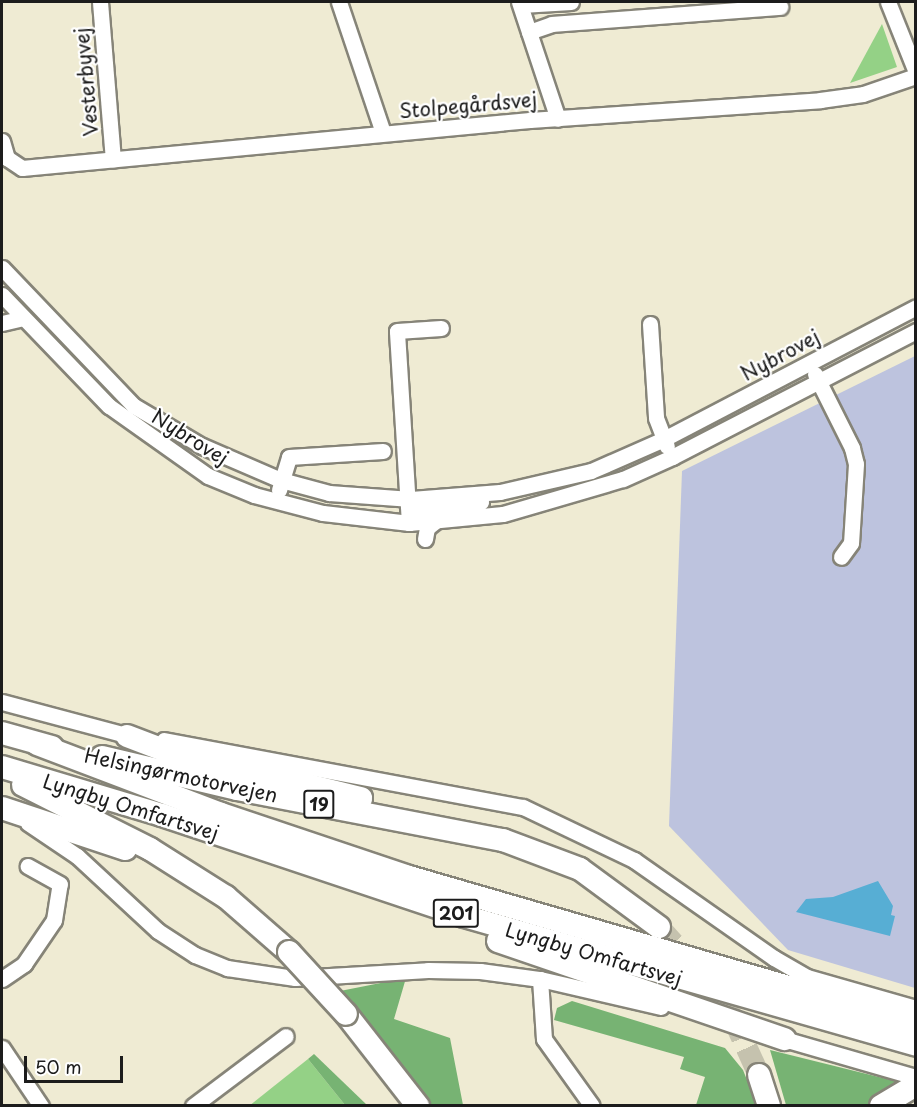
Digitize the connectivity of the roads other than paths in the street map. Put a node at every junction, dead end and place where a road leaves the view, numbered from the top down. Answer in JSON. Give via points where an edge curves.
{"nodes":[{"id":1,"x":100,"y":2,"type":"edge"},
{"id":2,"x":339,"y":2,"type":"edge"},
{"id":3,"x":570,"y":2,"type":"edge"},
{"id":4,"x":888,"y":2,"type":"edge"},
{"id":5,"x":520,"y":4,"type":"edge"},
{"id":6,"x":780,"y":7,"type":"dead end"},
{"id":7,"x":529,"y":32,"type":"junction"},
{"id":8,"x":915,"y":74,"type":"edge"},
{"id":9,"x":558,"y":119,"type":"junction"},
{"id":10,"x":383,"y":133,"type":"junction"},
{"id":11,"x":2,"y":141,"type":"edge"},
{"id":12,"x":113,"y":159,"type":"junction"},
{"id":13,"x":4,"y":271,"type":"edge"},
{"id":14,"x":4,"y":298,"type":"edge"},
{"id":15,"x":915,"y":307,"type":"edge"},
{"id":16,"x":23,"y":318,"type":"junction"},
{"id":17,"x":2,"y":323,"type":"edge"},
{"id":18,"x":650,"y":324,"type":"dead end"},
{"id":19,"x":441,"y":328,"type":"dead end"},
{"id":20,"x":915,"y":331,"type":"edge"},
{"id":21,"x":72,"y":344,"type":"junction"},
{"id":22,"x":809,"y":364,"type":"junction"},
{"id":23,"x":820,"y":382,"type":"junction"},
{"id":24,"x":142,"y":412,"type":"junction"},
{"id":25,"x":134,"y":427,"type":"junction"},
{"id":26,"x":664,"y":439,"type":"junction"},
{"id":27,"x":383,"y":451,"type":"dead end"},
{"id":28,"x":672,"y":457,"type":"junction"},
{"id":29,"x":281,"y":480,"type":"junction"},
{"id":30,"x":276,"y":502,"type":"junction"},
{"id":31,"x":415,"y":514,"type":"junction"},
{"id":32,"x":346,"y":516,"type":"junction"},
{"id":33,"x":437,"y":520,"type":"junction"},
{"id":34,"x":424,"y":539,"type":"dead end"},
{"id":35,"x":841,"y":557,"type":"dead end"},
{"id":36,"x":2,"y":702,"type":"edge"},
{"id":37,"x":2,"y":734,"type":"edge"},
{"id":38,"x":127,"y":736,"type":"junction"},
{"id":39,"x":37,"y":744,"type":"junction"},
{"id":40,"x":2,"y":767,"type":"edge"},
{"id":41,"x":2,"y":778,"type":"edge"},
{"id":42,"x":2,"y":808,"type":"edge"},
{"id":43,"x":162,"y":815,"type":"junction"},
{"id":44,"x":503,"y":840,"type":"junction"},
{"id":45,"x":28,"y":866,"type":"dead end"},
{"id":46,"x":226,"y":897,"type":"junction"},
{"id":47,"x":659,"y":927,"type":"tunnel mouth"},
{"id":48,"x":583,"y":930,"type":"junction"},
{"id":49,"x":807,"y":977,"type":"junction"},
{"id":50,"x":2,"y":979,"type":"edge"},
{"id":51,"x":540,"y":979,"type":"junction"},
{"id":52,"x":915,"y":1008,"type":"edge"},
{"id":53,"x":915,"y":1024,"type":"edge"},
{"id":54,"x":286,"y":1036,"type":"dead end"},
{"id":55,"x":784,"y":1039,"type":"junction"},
{"id":56,"x":915,"y":1046,"type":"edge"},
{"id":57,"x":2,"y":1048,"type":"edge"},
{"id":58,"x":759,"y":1075,"type":"tunnel mouth"},
{"id":59,"x":915,"y":1077,"type":"edge"},
{"id":60,"x":915,"y":1084,"type":"edge"},
{"id":61,"x":41,"y":1106,"type":"edge"},
{"id":62,"x":193,"y":1106,"type":"edge"},
{"id":63,"x":418,"y":1106,"type":"edge"},
{"id":64,"x":592,"y":1106,"type":"edge"},
{"id":65,"x":769,"y":1106,"type":"edge"},
{"id":66,"x":880,"y":1106,"type":"edge"}],
"edges":[{"from":1,"to":12,"type":"street","name":"Vesterbyvej"},
{"from":2,"to":10,"type":"street"},
{"from":3,"to":5,"type":"street"},
{"from":4,"to":8,"type":"street"},
{"from":5,"to":7,"type":"street"},
{"from":6,"to":7,"type":"street","via":[[552,24]]},
{"from":7,"to":9,"type":"street"},
{"from":8,"to":9,"type":"street","name":"Stolpegårdsvej","via":[[863,94],[820,100]]},
{"from":9,"to":10,"type":"street","name":"Stolpegårdsvej"},
{"from":10,"to":12,"type":"street","name":"Stolpegårdsvej"},
{"from":11,"to":12,"type":"street","name":"Stolpegårdsvej","via":[[7,158],[22,168]]},
{"from":13,"to":14,"type":"street"},
{"from":13,"to":21,"type":"street","name":"Nybrovej"},
{"from":14,"to":16,"type":"street","name":"Nybrovej"},
{"from":14,"to":21,"type":"street"},
{"from":15,"to":22,"type":"street","name":"Nybrovej"},
{"from":16,"to":17,"type":"street"},
{"from":16,"to":25,"type":"street","name":"Nybrovej"},
{"from":18,"to":26,"type":"street","via":[[656,418]]},
{"from":19,"to":31,"type":"street","via":[[397,331]]},
{"from":20,"to":23,"type":"street","name":"Nybrovej"},
{"from":21,"to":24,"type":"street","name":"Nybrovej"},
{"from":22,"to":23,"type":"street"},
{"from":22,"to":26,"type":"street","name":"Nybrovej"},
{"from":23,"to":28,"type":"street","name":"Nybrovej"},
{"from":23,"to":35,"type":"street","via":[[856,464],[851,543]]},
{"from":24,"to":25,"type":"street"},
{"from":24,"to":29,"type":"street","name":"Nybrovej","via":[[202,446]]},
{"from":25,"to":30,"type":"street","name":"Nybrovej","via":[[208,476]]},
{"from":26,"to":28,"type":"street"},
{"from":26,"to":31,"type":"street","name":"Nybrovej","via":[[591,471]]},
{"from":27,"to":29,"type":"street","via":[[289,457]]},
{"from":28,"to":33,"type":"street","name":"Nybrovej","via":[[623,479],[537,506],[503,514]]},
{"from":29,"to":30,"type":"street"},
{"from":29,"to":31,"type":"street","name":"Nybrovej"},
{"from":30,"to":32,"type":"street","name":"Nybrovej"},
{"from":31,"to":32,"type":"street","name":"Nybrovej"},
{"from":31,"to":32,"type":"street","via":[[358,511]]},
{"from":31,"to":33,"type":"street","name":"Nybrovej"},
{"from":33,"to":34,"type":"street","via":[[427,528]]},
{"from":36,"to":38,"type":"street"},
{"from":37,"to":39,"type":"highway","name":"Helsingørmotorvejen","number":"19"},
{"from":38,"to":44,"type":"highway","via":[[164,750],[480,827]]},
{"from":38,"to":49,"type":"street","via":[[294,762],[523,807],[634,860]]},
{"from":39,"to":44,"type":"highway","name":"Helsingørmotorvejen","number":"19","via":[[237,789]]},
{"from":39,"to":48,"type":"highway","name":"Lyngby Omfartsvej","number":"201","via":[[231,817]]},
{"from":40,"to":43,"type":"highway","name":"Lyngby Omfartsvej","number":"201"},
{"from":41,"to":46,"type":"highway","via":[[131,838]]},
{"from":42,"to":46,"type":"highway","via":[[132,852]]},
{"from":42,"to":51,"type":"street","via":[[77,856],[158,931],[195,955],[226,968],[295,978],[428,970]]},
{"from":43,"to":55,"type":"highway","via":[[173,829]]},
{"from":43,"to":56,"type":"highway","name":"Lyngby Omfartsvej","number":"201","via":[[464,916]]},
{"from":44,"to":47,"type":"highway","name":"Helsingørmotorvejen","number":"19","via":[[580,869]]},
{"from":45,"to":50,"type":"street","via":[[60,884],[54,920],[24,964]]},
{"from":46,"to":63,"type":"highway","bridge":true,"via":[[289,952],[346,1014]]},
{"from":48,"to":49,"type":"highway","via":[[661,941]]},
{"from":48,"to":53,"type":"highway","name":"Lyngby Omfartsvej","number":"201"},
{"from":49,"to":52,"type":"street"},
{"from":51,"to":55,"type":"street"},
{"from":51,"to":64,"type":"street","via":[[544,1039]]},
{"from":54,"to":62,"type":"street"},
{"from":55,"to":59,"type":"street"},
{"from":57,"to":61,"type":"street"},
{"from":58,"to":65,"type":"highway"},
{"from":60,"to":66,"type":"highway"}]}
